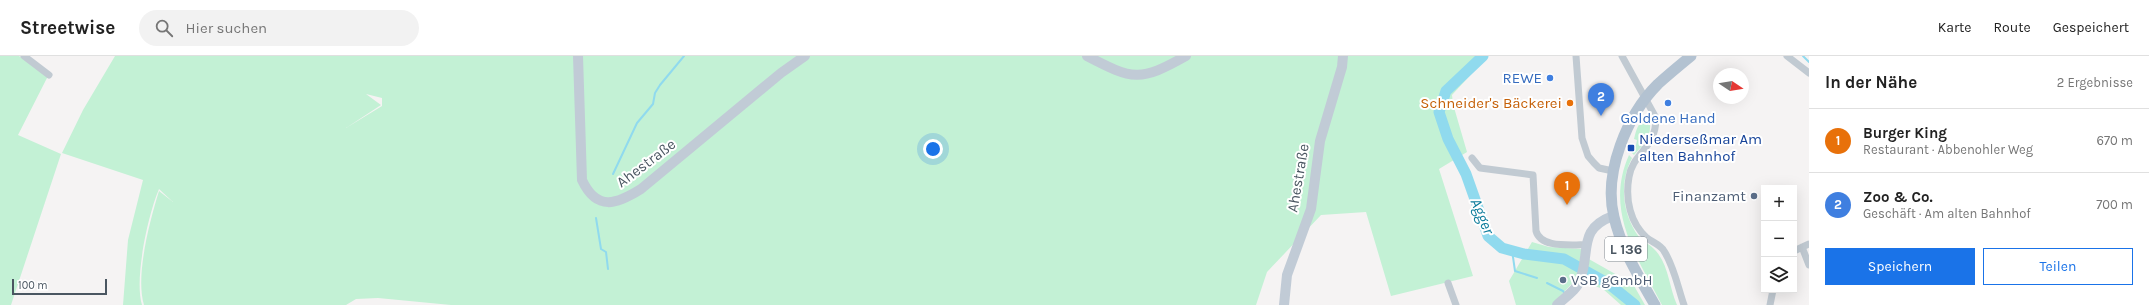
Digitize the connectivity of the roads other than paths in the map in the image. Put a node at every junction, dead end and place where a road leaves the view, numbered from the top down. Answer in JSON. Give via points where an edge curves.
{"nodes":[{"id":1,"x":24,"y":56,"type":"edge"},
{"id":2,"x":578,"y":56,"type":"edge"},
{"id":3,"x":805,"y":56,"type":"edge"},
{"id":4,"x":1087,"y":56,"type":"edge"},
{"id":5,"x":1186,"y":56,"type":"edge"},
{"id":6,"x":1343,"y":56,"type":"edge"},
{"id":7,"x":1622,"y":56,"type":"edge"},
{"id":8,"x":1691,"y":56,"type":"edge"},
{"id":9,"x":1787,"y":56,"type":"edge"},
{"id":10,"x":1576,"y":57,"type":"edge"},
{"id":11,"x":1809,"y":73,"type":"edge"},
{"id":12,"x":49,"y":75,"type":"dead end"},
{"id":13,"x":1646,"y":99,"type":"junction"},
{"id":14,"x":1472,"y":158,"type":"dead end"},
{"id":15,"x":1613,"y":171,"type":"junction"},
{"id":16,"x":1613,"y":216,"type":"junction"},
{"id":17,"x":1587,"y":245,"type":"junction"},
{"id":18,"x":1805,"y":246,"type":"edge"},
{"id":19,"x":1809,"y":265,"type":"edge"},
{"id":20,"x":1448,"y":283,"type":"dead end"},
{"id":21,"x":1772,"y":293,"type":"edge"},
{"id":22,"x":1284,"y":305,"type":"edge"},
{"id":23,"x":1456,"y":305,"type":"edge"},
{"id":24,"x":1557,"y":305,"type":"edge"},
{"id":25,"x":1655,"y":305,"type":"edge"},
{"id":26,"x":1684,"y":305,"type":"edge"},
{"id":27,"x":1770,"y":305,"type":"edge"}],
"edges":[{"from":1,"to":12,"type":"street"},
{"from":2,"to":3,"type":"main road","name":"Ahestraße","via":[[582,180],[588,193],[601,200],[614,202],[622,201],[641,189],[781,72]]},
{"from":4,"to":5,"type":"main road","via":[[1116,71],[1131,76],[1144,76]]},
{"from":6,"to":22,"type":"main road","name":"Ahestraße","via":[[1320,141],[1311,209],[1287,276]]},
{"from":7,"to":13,"type":"street"},
{"from":8,"to":13,"type":"main road","number":"L 136","via":[[1658,84]]},
{"from":9,"to":11,"type":"street"},
{"from":10,"to":15,"type":"street","via":[[1582,138],[1588,156],[1600,168]]},
{"from":13,"to":15,"type":"main road","number":"L 136","via":[[1622,140]]},
{"from":13,"to":26,"type":"street","via":[[1656,118],[1656,129],[1653,138],[1631,167],[1628,200],[1642,233],[1665,253]]},
{"from":14,"to":17,"type":"street","via":[[1480,168],[1533,175],[1536,231],[1543,241]]},
{"from":15,"to":16,"type":"main road","number":"L 136"},
{"from":16,"to":17,"type":"main road","via":[[1597,223]]},
{"from":16,"to":25,"type":"main road","number":"L 136","via":[[1626,250]]},
{"from":17,"to":24,"type":"main road","via":[[1581,279]]},
{"from":18,"to":19,"type":"street"},
{"from":20,"to":23,"type":"street"},
{"from":21,"to":27,"type":"street"}]}
